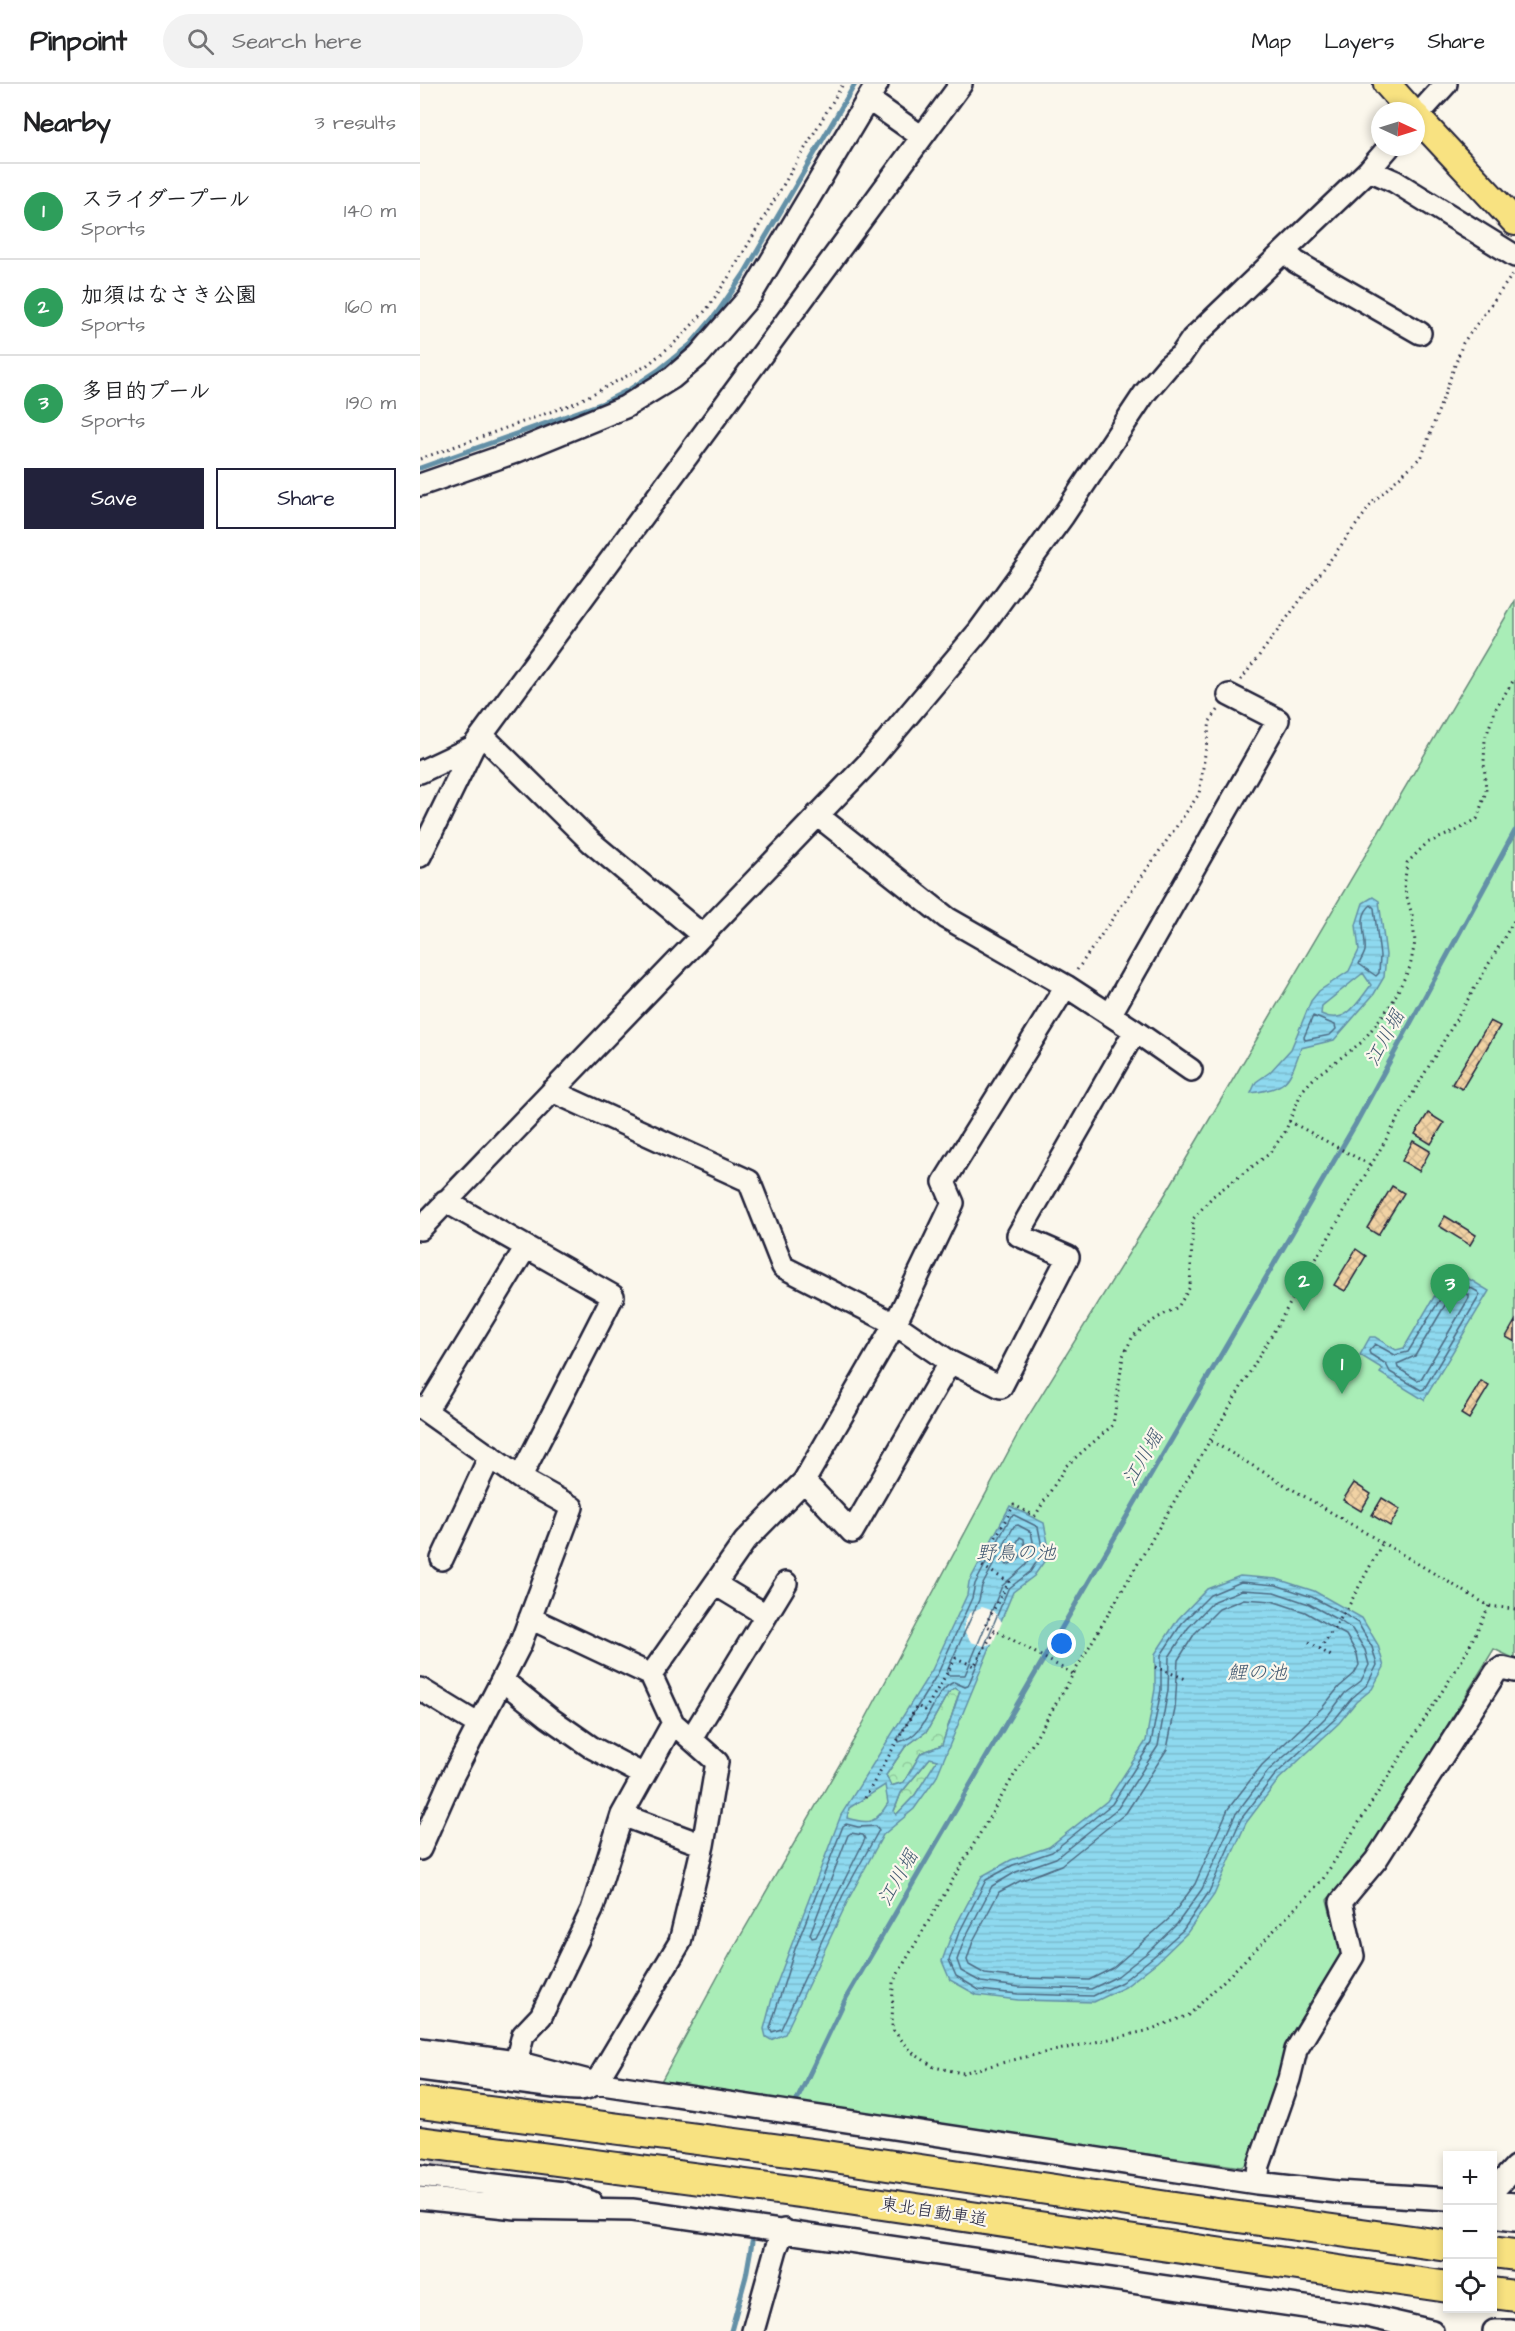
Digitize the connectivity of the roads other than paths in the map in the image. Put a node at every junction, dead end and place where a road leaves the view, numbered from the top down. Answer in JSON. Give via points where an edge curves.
{"nodes":[{"id":1,"x":961,"y":84,"type":"edge"},
{"id":2,"x":1387,"y":84,"type":"edge"},
{"id":3,"x":1446,"y":84,"type":"edge"},
{"id":4,"x":873,"y":92,"type":"edge"},
{"id":5,"x":1403,"y":102,"type":"edge"},
{"id":6,"x":1425,"y":106,"type":"edge"},
{"id":7,"x":1425,"y":126,"type":"edge"},
{"id":8,"x":922,"y":137,"type":"junction"},
{"id":9,"x":1381,"y":156,"type":"edge"},
{"id":10,"x":1369,"y":170,"type":"junction"},
{"id":11,"x":1515,"y":222,"type":"edge"},
{"id":12,"x":1284,"y":251,"type":"junction"},
{"id":13,"x":1515,"y":256,"type":"edge"},
{"id":14,"x":1419,"y":333,"type":"dead end"},
{"id":15,"x":420,"y":485,"type":"edge"},
{"id":16,"x":1229,"y":695,"type":"road end"},
{"id":17,"x":478,"y":741,"type":"junction"},
{"id":18,"x":420,"y":772,"type":"edge"},
{"id":19,"x":817,"y":815,"type":"junction"},
{"id":20,"x":420,"y":856,"type":"edge"},
{"id":21,"x":702,"y":935,"type":"junction"},
{"id":22,"x":1066,"y":986,"type":"junction"},
{"id":23,"x":1110,"y":1015,"type":"junction"},
{"id":24,"x":1135,"y":1031,"type":"junction"},
{"id":25,"x":1191,"y":1070,"type":"dead end"},
{"id":26,"x":552,"y":1091,"type":"junction"},
{"id":27,"x":445,"y":1201,"type":"junction"},
{"id":28,"x":420,"y":1229,"type":"edge"},
{"id":29,"x":526,"y":1247,"type":"junction"},
{"id":30,"x":895,"y":1324,"type":"junction"},
{"id":31,"x":950,"y":1362,"type":"junction"},
{"id":32,"x":423,"y":1409,"type":"edge"},
{"id":33,"x":489,"y":1456,"type":"junction"},
{"id":34,"x":520,"y":1478,"type":"junction"},
{"id":35,"x":804,"y":1481,"type":"junction"},
{"id":36,"x":442,"y":1559,"type":"dead end"},
{"id":37,"x":786,"y":1583,"type":"dead end"},
{"id":38,"x":715,"y":1584,"type":"junction"},
{"id":39,"x":766,"y":1615,"type":"junction"},
{"id":40,"x":530,"y":1618,"type":"junction"},
{"id":41,"x":1515,"y":1671,"type":"edge"},
{"id":42,"x":651,"y":1675,"type":"junction"},
{"id":43,"x":502,"y":1680,"type":"junction"},
{"id":44,"x":420,"y":1689,"type":"edge"},
{"id":45,"x":673,"y":1724,"type":"junction"},
{"id":46,"x":479,"y":1725,"type":"junction"},
{"id":47,"x":691,"y":1739,"type":"junction"},
{"id":48,"x":644,"y":1775,"type":"junction"},
{"id":49,"x":622,"y":1815,"type":"junction"},
{"id":50,"x":703,"y":1845,"type":"junction"},
{"id":51,"x":420,"y":1847,"type":"edge"},
{"id":52,"x":420,"y":2049,"type":"edge"},
{"id":53,"x":516,"y":2062,"type":"junction"},
{"id":54,"x":420,"y":2069,"type":"edge"},
{"id":55,"x":596,"y":2083,"type":"junction"},
{"id":56,"x":420,"y":2103,"type":"edge"},
{"id":57,"x":420,"y":2142,"type":"edge"},
{"id":58,"x":1515,"y":2167,"type":"edge"},
{"id":59,"x":420,"y":2176,"type":"edge"},
{"id":60,"x":1257,"y":2183,"type":"junction"},
{"id":61,"x":1497,"y":2187,"type":"edge"},
{"id":62,"x":420,"y":2198,"type":"edge"},
{"id":63,"x":1443,"y":2199,"type":"edge"},
{"id":64,"x":1497,"y":2202,"type":"edge"},
{"id":65,"x":1515,"y":2204,"type":"edge"},
{"id":66,"x":604,"y":2209,"type":"junction"},
{"id":67,"x":1497,"y":2218,"type":"edge"},
{"id":68,"x":1515,"y":2220,"type":"edge"},
{"id":69,"x":784,"y":2230,"type":"junction"},
{"id":70,"x":1443,"y":2245,"type":"edge"},
{"id":71,"x":1497,"y":2253,"type":"edge"},
{"id":72,"x":1515,"y":2255,"type":"edge"},
{"id":73,"x":1443,"y":2286,"type":"edge"},
{"id":74,"x":1497,"y":2294,"type":"edge"},
{"id":75,"x":1515,"y":2296,"type":"edge"},
{"id":76,"x":1365,"y":2323,"type":"edge"},
{"id":77,"x":753,"y":2331,"type":"edge"},
{"id":78,"x":1432,"y":2331,"type":"edge"},
{"id":79,"x":1494,"y":2331,"type":"edge"},
{"id":80,"x":1511,"y":2331,"type":"edge"}],
"edges":[{"from":1,"to":8,"type":"street"},
{"from":2,"to":5,"type":"main road"},
{"from":3,"to":6,"type":"street"},
{"from":4,"to":8,"type":"street"},
{"from":4,"to":15,"type":"street","via":[[751,295],[699,356],[625,407]]},
{"from":7,"to":11,"type":"main road"},
{"from":8,"to":17,"type":"street"},
{"from":9,"to":10,"type":"street"},
{"from":10,"to":12,"type":"street"},
{"from":10,"to":13,"type":"street","via":[[1394,181]]},
{"from":12,"to":14,"type":"street","via":[[1296,262]]},
{"from":12,"to":19,"type":"street","via":[[1191,339],[1145,393],[1063,516],[979,631],[868,763]]},
{"from":16,"to":23,"type":"street","via":[[1278,720]]},
{"from":17,"to":18,"type":"street"},
{"from":17,"to":20,"type":"street"},
{"from":17,"to":21,"type":"street"},
{"from":19,"to":21,"type":"street"},
{"from":19,"to":22,"type":"street","via":[[947,918]]},
{"from":21,"to":26,"type":"street"},
{"from":22,"to":23,"type":"street"},
{"from":22,"to":30,"type":"street","via":[[944,1182],[953,1203]]},
{"from":23,"to":24,"type":"street"},
{"from":24,"to":25,"type":"street"},
{"from":24,"to":31,"type":"street","via":[[1018,1235],[1068,1257],[1001,1387]]},
{"from":26,"to":27,"type":"street"},
{"from":26,"to":30,"type":"street","via":[[749,1181],[783,1267]]},
{"from":27,"to":28,"type":"street"},
{"from":27,"to":29,"type":"street"},
{"from":29,"to":32,"type":"street"},
{"from":29,"to":34,"type":"street","via":[[613,1296]]},
{"from":30,"to":31,"type":"street"},
{"from":30,"to":35,"type":"street"},
{"from":31,"to":35,"type":"street","via":[[852,1532]]},
{"from":32,"to":33,"type":"street"},
{"from":33,"to":34,"type":"street"},
{"from":33,"to":36,"type":"street"},
{"from":34,"to":40,"type":"street","via":[[572,1507]]},
{"from":35,"to":38,"type":"street","via":[[745,1541]]},
{"from":37,"to":39,"type":"street"},
{"from":38,"to":39,"type":"street"},
{"from":38,"to":42,"type":"street"},
{"from":39,"to":47,"type":"street"},
{"from":40,"to":42,"type":"street"},
{"from":40,"to":43,"type":"street"},
{"from":41,"to":60,"type":"street","via":[[1502,1668],[1496,1672],[1377,1860],[1341,1902],[1353,1956],[1296,2050],[1259,2165]]},
{"from":42,"to":45,"type":"street"},
{"from":43,"to":46,"type":"street"},
{"from":43,"to":48,"type":"street","via":[[591,1748]]},
{"from":44,"to":46,"type":"street"},
{"from":45,"to":47,"type":"street"},
{"from":45,"to":48,"type":"street"},
{"from":46,"to":51,"type":"street"},
{"from":47,"to":50,"type":"street","via":[[717,1762]]},
{"from":48,"to":49,"type":"street"},
{"from":49,"to":50,"type":"street"},
{"from":49,"to":53,"type":"street","via":[[592,1910],[541,2016],[523,2035]]},
{"from":50,"to":55,"type":"street","via":[[680,1942]]},
{"from":52,"to":53,"type":"street"},
{"from":53,"to":55,"type":"street"},
{"from":54,"to":55,"type":"street","via":[[562,2088],[584,2089]]},
{"from":55,"to":60,"type":"street"},
{"from":56,"to":70,"type":"highway","via":[[820,2155]]},
{"from":57,"to":73,"type":"highway","name":"東北自動車道","via":[[814,2194]]},
{"from":58,"to":61,"type":"street"},
{"from":59,"to":66,"type":"street","via":[[563,2193]]},
{"from":60,"to":63,"type":"street"},
{"from":62,"to":66,"type":"street","via":[[516,2208]]},
{"from":64,"to":65,"type":"street"},
{"from":66,"to":69,"type":"street"},
{"from":67,"to":68,"type":"street"},
{"from":69,"to":76,"type":"street"},
{"from":69,"to":77,"type":"street"},
{"from":71,"to":72,"type":"highway"},
{"from":74,"to":75,"type":"highway"},
{"from":76,"to":78,"type":"street"},
{"from":79,"to":80,"type":"street"}]}
